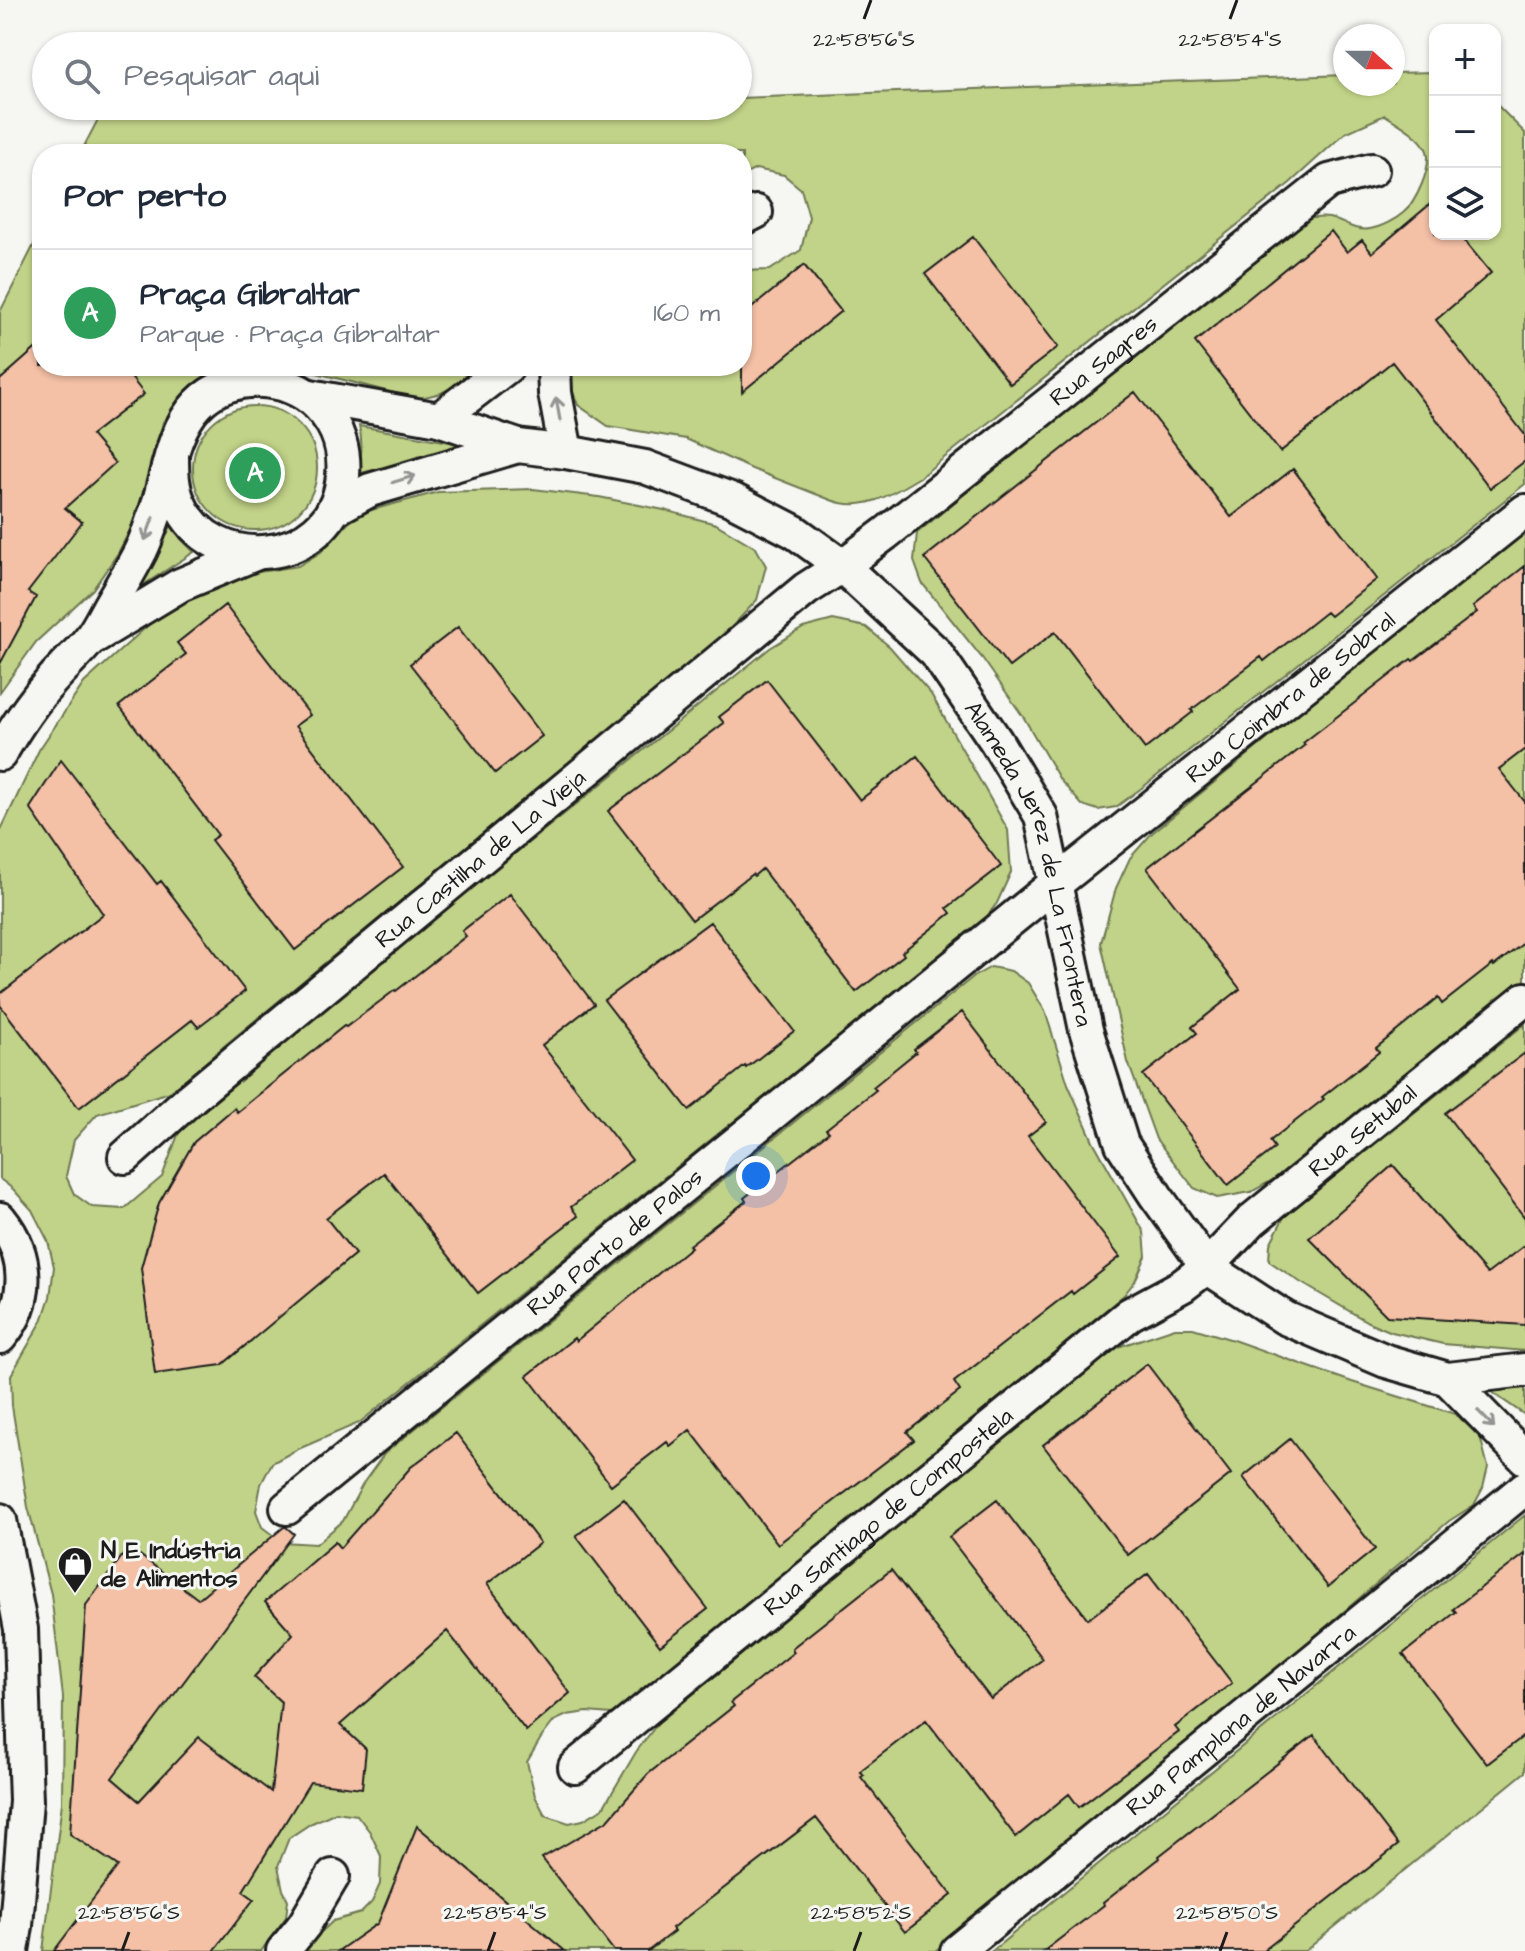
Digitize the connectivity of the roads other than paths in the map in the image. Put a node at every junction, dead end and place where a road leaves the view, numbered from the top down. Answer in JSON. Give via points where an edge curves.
{"nodes":[{"id":1,"x":1372,"y":170,"type":"dead end"},
{"id":2,"x":495,"y":376,"type":"edge"},
{"id":3,"x":554,"y":376,"type":"edge"},
{"id":4,"x":310,"y":396,"type":"junction"},
{"id":5,"x":439,"y":419,"type":"junction"},
{"id":6,"x":518,"y":446,"type":"junction"},
{"id":7,"x":566,"y":452,"type":"junction"},
{"id":8,"x":172,"y":455,"type":"junction"},
{"id":9,"x":333,"y":510,"type":"junction"},
{"id":10,"x":1525,"y":511,"type":"edge"},
{"id":11,"x":257,"y":553,"type":"junction"},
{"id":12,"x":842,"y":566,"type":"junction"},
{"id":13,"x":91,"y":638,"type":"junction"},
{"id":14,"x":0,"y":754,"type":"edge"},
{"id":15,"x":1055,"y":884,"type":"junction"},
{"id":16,"x":1525,"y":999,"type":"edge"},
{"id":17,"x":125,"y":1157,"type":"dead end"},
{"id":18,"x":0,"y":1219,"type":"edge"},
{"id":19,"x":1207,"y":1267,"type":"junction"},
{"id":20,"x":0,"y":1337,"type":"edge"},
{"id":21,"x":1525,"y":1370,"type":"edge"},
{"id":22,"x":1448,"y":1379,"type":"junction"},
{"id":23,"x":1525,"y":1458,"type":"edge"},
{"id":24,"x":1525,"y":1488,"type":"edge"},
{"id":25,"x":287,"y":1508,"type":"dead end"},
{"id":26,"x":0,"y":1520,"type":"edge"},
{"id":27,"x":575,"y":1767,"type":"dead end"},
{"id":28,"x":333,"y":1876,"type":"dead end"},
{"id":29,"x":12,"y":1951,"type":"edge"},
{"id":30,"x":283,"y":1951,"type":"edge"},
{"id":31,"x":957,"y":1951,"type":"edge"}],
"edges":[{"from":1,"to":12,"type":"street","name":"Rua Sagres","via":[[1329,181]]},
{"from":2,"to":5,"type":"street"},
{"from":7,"to":3,"type":"street","one_way":true},
{"from":4,"to":5,"type":"street","name":"Alameda Jerez de La Frontera"},
{"from":4,"to":8,"type":"street","via":[[283,383],[253,380],[224,386],[199,403],[181,427]]},
{"from":4,"to":9,"type":"street","via":[[333,425],[345,461]]},
{"from":5,"to":6,"type":"street","name":"Alameda Jerez de La Frontera"},
{"from":6,"to":7,"type":"street","name":"Alameda Jerez de La Frontera"},
{"from":9,"to":6,"type":"street","name":"Alameda Jerez de La Frontera","one_way":true,"via":[[370,490]]},
{"from":7,"to":12,"type":"street","name":"Alameda Jerez de La Frontera","via":[[645,467],[733,500],[795,532]]},
{"from":8,"to":11,"type":"street","via":[[172,480],[192,524],[233,550]]},
{"from":8,"to":13,"type":"street","one_way":true,"via":[[142,549]]},
{"from":9,"to":11,"type":"street","via":[[301,542]]},
{"from":10,"to":15,"type":"street","name":"Rua Coimbra de Sobral"},
{"from":11,"to":13,"type":"street","via":[[180,585]]},
{"from":12,"to":15,"type":"street","name":"Alameda Jerez de La Frontera","via":[[936,653],[996,741],[1041,816]]},
{"from":12,"to":17,"type":"street","name":"Rua Castilha de La Vieja","via":[[806,589]]},
{"from":13,"to":14,"type":"street","via":[[51,680]]},
{"from":15,"to":19,"type":"street","name":"Alameda Jerez de La Frontera","via":[[1086,1030],[1122,1144]]},
{"from":15,"to":25,"type":"street","name":"Rua Porto de Palos"},
{"from":16,"to":19,"type":"street","name":"Rua Setubal","via":[[1252,1220]]},
{"from":18,"to":20,"type":"street","via":[[15,1240],[23,1285],[18,1307]]},
{"from":19,"to":22,"type":"street","name":"Alameda Jerez de La Frontera","via":[[1285,1318],[1386,1361]]},
{"from":19,"to":27,"type":"street","name":"Rua Santiago de Compostela","via":[[1130,1314]]},
{"from":21,"to":22,"type":"street","name":"Alameda Jerez de La Frontera"},
{"from":22,"to":23,"type":"street","name":"Alameda Jerez de La Frontera","one_way":true},
{"from":24,"to":31,"type":"street","name":"Rua Pamplona de Navarra"},
{"from":26,"to":29,"type":"street","via":[[21,1629],[26,1786]]},
{"from":28,"to":30,"type":"street"}]}
